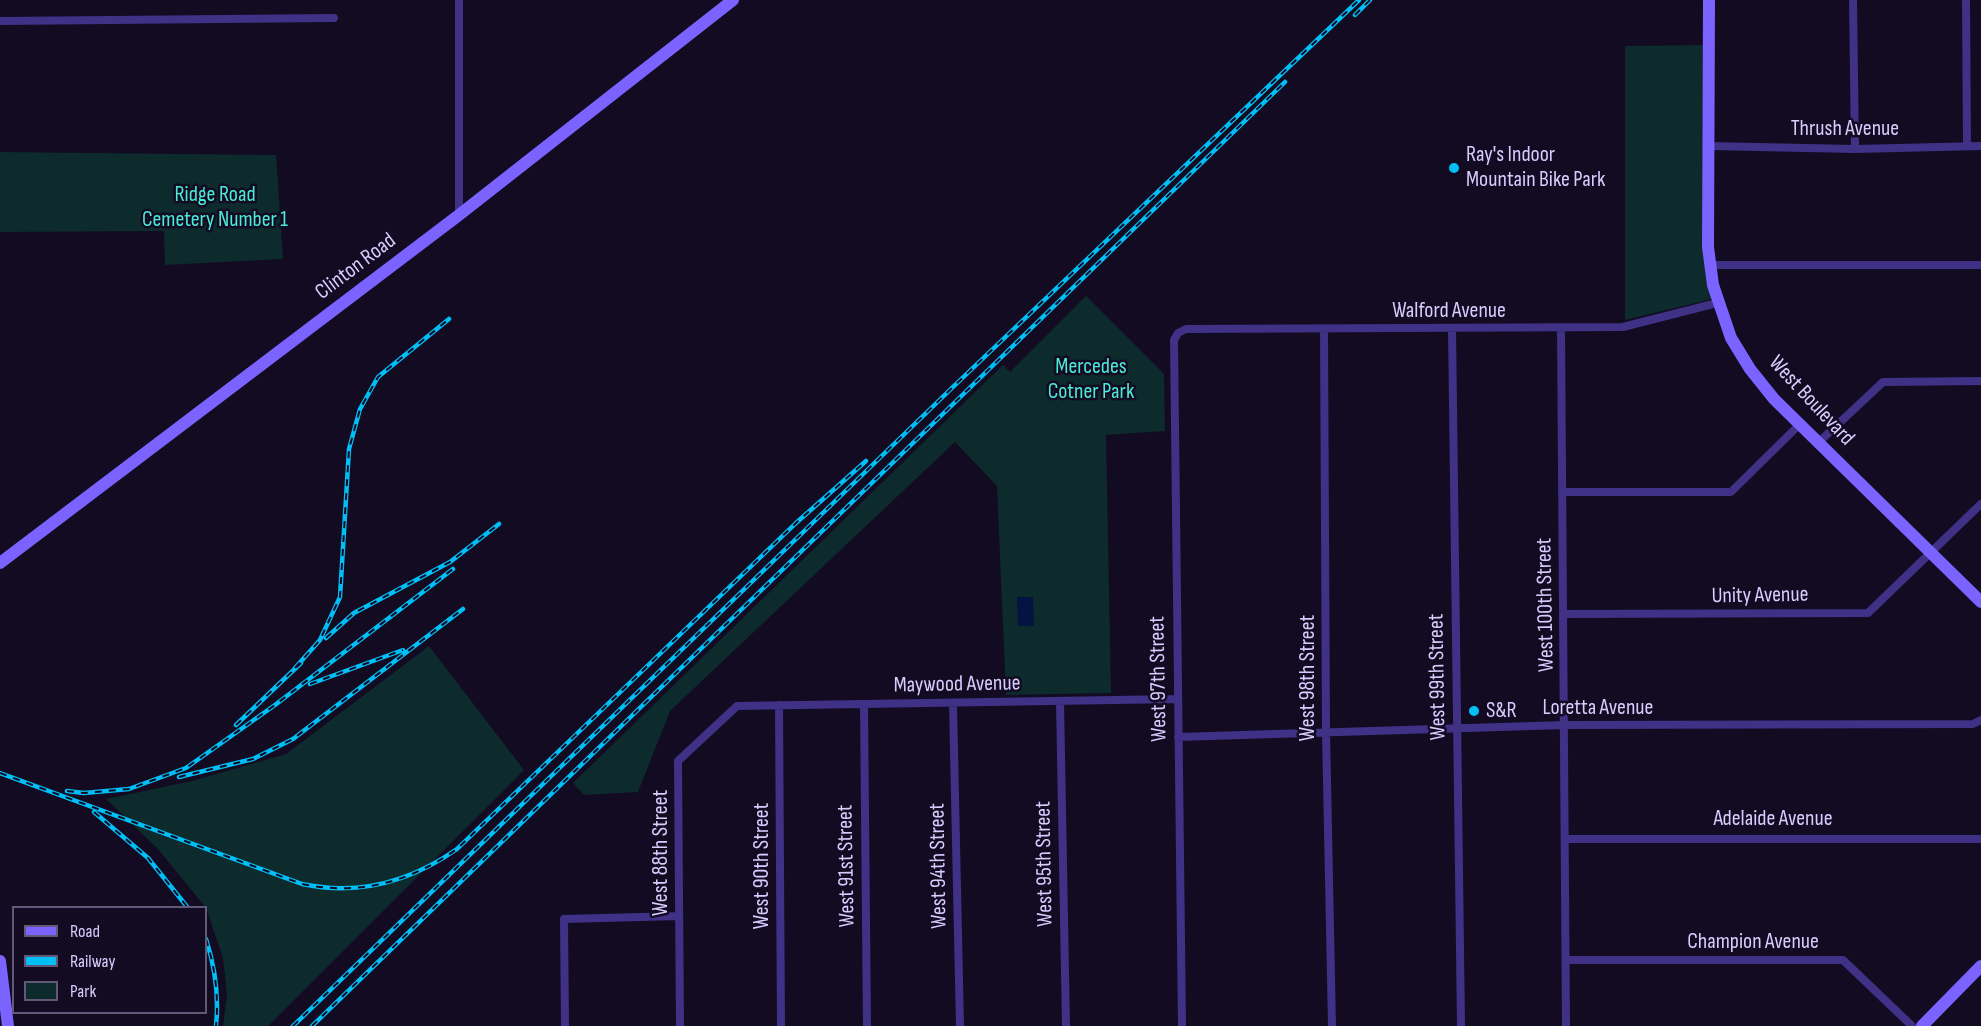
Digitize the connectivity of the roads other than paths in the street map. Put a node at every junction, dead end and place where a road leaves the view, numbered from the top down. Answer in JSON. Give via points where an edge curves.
{"nodes":[{"id":1,"x":459,"y":0,"type":"edge"},
{"id":2,"x":733,"y":0,"type":"edge"},
{"id":3,"x":1853,"y":0,"type":"edge"},
{"id":4,"x":1966,"y":0,"type":"edge"},
{"id":5,"x":1707,"y":3,"type":"edge"},
{"id":6,"x":334,"y":18,"type":"dead end"},
{"id":7,"x":0,"y":21,"type":"edge"},
{"id":8,"x":1709,"y":146,"type":"junction"},
{"id":9,"x":1967,"y":146,"type":"junction"},
{"id":10,"x":1981,"y":146,"type":"edge"},
{"id":11,"x":1855,"y":149,"type":"junction"},
{"id":12,"x":459,"y":215,"type":"junction"},
{"id":13,"x":1710,"y":265,"type":"junction"},
{"id":14,"x":1981,"y":265,"type":"edge"},
{"id":15,"x":1718,"y":303,"type":"junction"},
{"id":16,"x":1452,"y":328,"type":"junction"},
{"id":17,"x":1561,"y":328,"type":"junction"},
{"id":18,"x":1324,"y":330,"type":"junction"},
{"id":19,"x":1178,"y":333,"type":"joint"},
{"id":20,"x":1981,"y":381,"type":"edge"},
{"id":21,"x":1800,"y":424,"type":"junction"},
{"id":22,"x":1819,"y":442,"type":"junction"},
{"id":23,"x":1563,"y":492,"type":"junction"},
{"id":24,"x":1981,"y":504,"type":"edge"},
{"id":25,"x":1930,"y":551,"type":"junction"},
{"id":26,"x":3,"y":560,"type":"edge"},
{"id":27,"x":1981,"y":602,"type":"edge"},
{"id":28,"x":1564,"y":614,"type":"junction"},
{"id":29,"x":1177,"y":699,"type":"junction"},
{"id":30,"x":1060,"y":701,"type":"junction"},
{"id":31,"x":779,"y":705,"type":"junction"},
{"id":32,"x":864,"y":705,"type":"junction"},
{"id":33,"x":953,"y":705,"type":"junction"},
{"id":34,"x":737,"y":706,"type":"joint"},
{"id":35,"x":1981,"y":720,"type":"edge"},
{"id":36,"x":1565,"y":725,"type":"junction"},
{"id":37,"x":1457,"y":728,"type":"junction"},
{"id":38,"x":1326,"y":731,"type":"junction"},
{"id":39,"x":1178,"y":737,"type":"junction"},
{"id":40,"x":1566,"y":839,"type":"junction"},
{"id":41,"x":1981,"y":839,"type":"edge"},
{"id":42,"x":679,"y":916,"type":"junction"},
{"id":43,"x":1566,"y":960,"type":"junction"},
{"id":44,"x":0,"y":961,"type":"edge"},
{"id":45,"x":1981,"y":966,"type":"edge"},
{"id":46,"x":8,"y":1026,"type":"edge"},
{"id":47,"x":565,"y":1026,"type":"edge"},
{"id":48,"x":680,"y":1026,"type":"edge"},
{"id":49,"x":781,"y":1026,"type":"edge"},
{"id":50,"x":867,"y":1026,"type":"edge"},
{"id":51,"x":960,"y":1026,"type":"edge"},
{"id":52,"x":1066,"y":1026,"type":"edge"},
{"id":53,"x":1182,"y":1026,"type":"edge"},
{"id":54,"x":1332,"y":1026,"type":"edge"},
{"id":55,"x":1461,"y":1026,"type":"edge"},
{"id":56,"x":1566,"y":1026,"type":"edge"},
{"id":57,"x":1912,"y":1026,"type":"edge"},
{"id":58,"x":1922,"y":1026,"type":"edge"}],
"edges":[{"from":1,"to":12,"type":"street"},
{"from":2,"to":12,"type":"street","name":"Clinton Road"},
{"from":3,"to":11,"type":"street"},
{"from":4,"to":9,"type":"street"},
{"from":5,"to":8,"type":"street","name":"West Boulevard"},
{"from":6,"to":7,"type":"street"},
{"from":8,"to":11,"type":"street","name":"Thrush Avenue"},
{"from":8,"to":13,"type":"street","name":"West Boulevard"},
{"from":9,"to":10,"type":"street","name":"Thrush Avenue"},
{"from":9,"to":11,"type":"street","name":"Thrush Avenue"},
{"from":12,"to":26,"type":"street","name":"Clinton Road"},
{"from":13,"to":14,"type":"street"},
{"from":13,"to":15,"type":"street","name":"West Boulevard"},
{"from":15,"to":17,"type":"street","name":"Walford Avenue","via":[[1623,327]]},
{"from":15,"to":21,"type":"street","name":"West Boulevard","via":[[1731,338],[1750,369]]},
{"from":16,"to":17,"type":"street","name":"Walford Avenue"},
{"from":16,"to":18,"type":"street","name":"Walford Avenue"},
{"from":16,"to":37,"type":"street","name":"West 99th Street"},
{"from":17,"to":23,"type":"street","name":"West 100th Street"},
{"from":18,"to":19,"type":"street","name":"Walford Avenue","via":[[1186,329]]},
{"from":18,"to":38,"type":"street","name":"West 98th Street"},
{"from":19,"to":29,"type":"street","name":"West 97th Street","via":[[1174,340]]},
{"from":20,"to":22,"type":"street","via":[[1883,382]]},
{"from":21,"to":22,"type":"street","name":"West Boulevard"},
{"from":21,"to":23,"type":"street","via":[[1731,492]]},
{"from":22,"to":25,"type":"street","name":"West Boulevard"},
{"from":23,"to":28,"type":"street","name":"West 100th Street"},
{"from":24,"to":25,"type":"street","name":"Unity Avenue"},
{"from":25,"to":27,"type":"street","name":"West Boulevard"},
{"from":25,"to":28,"type":"street","name":"Unity Avenue","via":[[1868,613]]},
{"from":28,"to":36,"type":"street","name":"West 100th Street"},
{"from":29,"to":30,"type":"street","name":"Maywood Avenue"},
{"from":29,"to":39,"type":"street","name":"West 97th Street"},
{"from":30,"to":33,"type":"street","name":"Maywood Avenue"},
{"from":30,"to":52,"type":"street","name":"West 95th Street"},
{"from":31,"to":32,"type":"street","name":"Maywood Avenue"},
{"from":31,"to":34,"type":"street","name":"Maywood Avenue"},
{"from":31,"to":49,"type":"street","name":"West 90th Street"},
{"from":32,"to":33,"type":"street","name":"Maywood Avenue"},
{"from":32,"to":50,"type":"street","name":"West 91st Street"},
{"from":33,"to":51,"type":"street","name":"West 94th Street"},
{"from":34,"to":42,"type":"street","name":"West 88th Street","via":[[678,761]]},
{"from":35,"to":36,"type":"street","name":"Loretta Avenue","via":[[1973,724]]},
{"from":36,"to":37,"type":"street","name":"Loretta Avenue"},
{"from":36,"to":40,"type":"street","name":"West 100th Street"},
{"from":37,"to":38,"type":"street","name":"Loretta Avenue"},
{"from":37,"to":55,"type":"street","name":"West 99th Street"},
{"from":38,"to":39,"type":"street","name":"Loretta Avenue"},
{"from":38,"to":54,"type":"street","name":"West 98th Street"},
{"from":39,"to":53,"type":"street","name":"West 97th Street"},
{"from":40,"to":41,"type":"street","name":"Adelaide Avenue"},
{"from":40,"to":43,"type":"street","name":"West 100th Street"},
{"from":42,"to":47,"type":"street","via":[[564,919]]},
{"from":42,"to":48,"type":"street","name":"West 88th Street"},
{"from":43,"to":56,"type":"street","name":"West 100th Street"},
{"from":43,"to":57,"type":"street","name":"Champion Avenue","via":[[1843,960]]},
{"from":44,"to":46,"type":"street"},
{"from":45,"to":58,"type":"street"}]}
